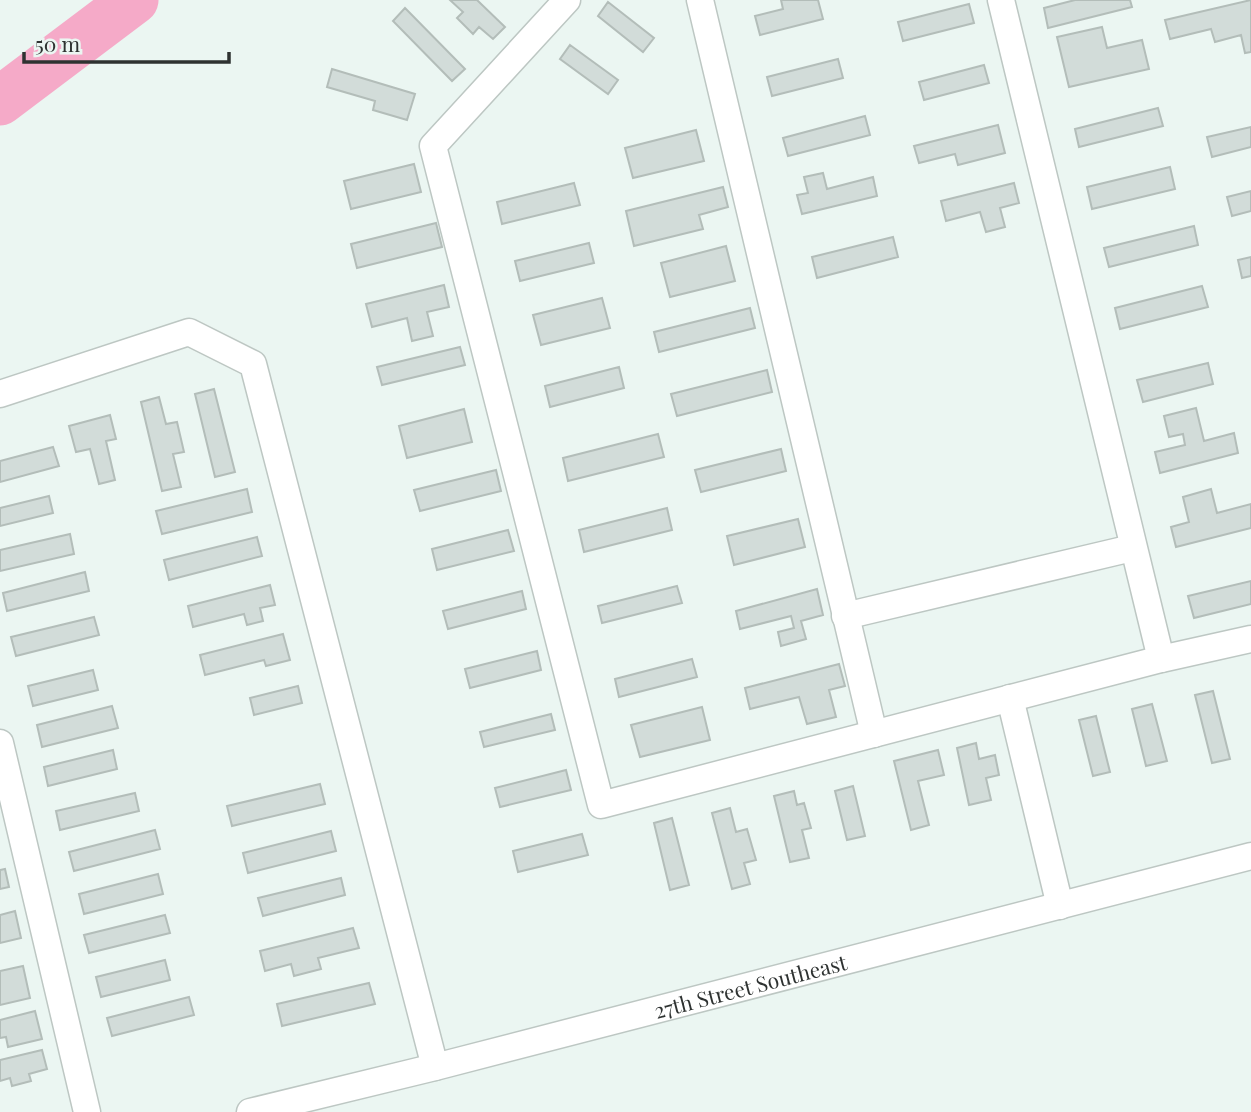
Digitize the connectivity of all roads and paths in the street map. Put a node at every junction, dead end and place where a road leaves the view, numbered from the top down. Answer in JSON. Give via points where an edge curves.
{"nodes":[{"id":1,"x":567,"y":0,"type":"edge"},
{"id":2,"x":700,"y":0,"type":"edge"},
{"id":3,"x":1000,"y":0,"type":"edge"},
{"id":4,"x":0,"y":394,"type":"edge"},
{"id":5,"x":1132,"y":548,"type":"junction"},
{"id":6,"x":845,"y":616,"type":"junction"},
{"id":7,"x":1251,"y":639,"type":"edge"},
{"id":8,"x":1161,"y":659,"type":"junction"},
{"id":9,"x":1010,"y":698,"type":"junction"},
{"id":10,"x":874,"y":734,"type":"junction"},
{"id":11,"x":0,"y":743,"type":"edge"},
{"id":12,"x":1251,"y":856,"type":"edge"},
{"id":13,"x":1060,"y":906,"type":"junction"},
{"id":14,"x":435,"y":1067,"type":"junction"},
{"id":15,"x":88,"y":1112,"type":"edge"},
{"id":16,"x":250,"y":1112,"type":"edge"}],
"edges":[{"from":1,"to":10,"type":"street","via":[[433,146],[601,805]]},
{"from":2,"to":6,"type":"street"},
{"from":3,"to":5,"type":"street"},
{"from":4,"to":14,"type":"street","via":[[189,331],[253,364]]},
{"from":5,"to":6,"type":"street"},
{"from":5,"to":8,"type":"street"},
{"from":6,"to":10,"type":"street"},
{"from":7,"to":8,"type":"street"},
{"from":8,"to":9,"type":"street"},
{"from":9,"to":10,"type":"street"},
{"from":9,"to":13,"type":"street"},
{"from":11,"to":15,"type":"street"},
{"from":12,"to":13,"type":"street","name":"27th Street Southeast"},
{"from":13,"to":14,"type":"street","name":"27th Street Southeast"},
{"from":14,"to":16,"type":"street","name":"27th Street Southeast"}]}
